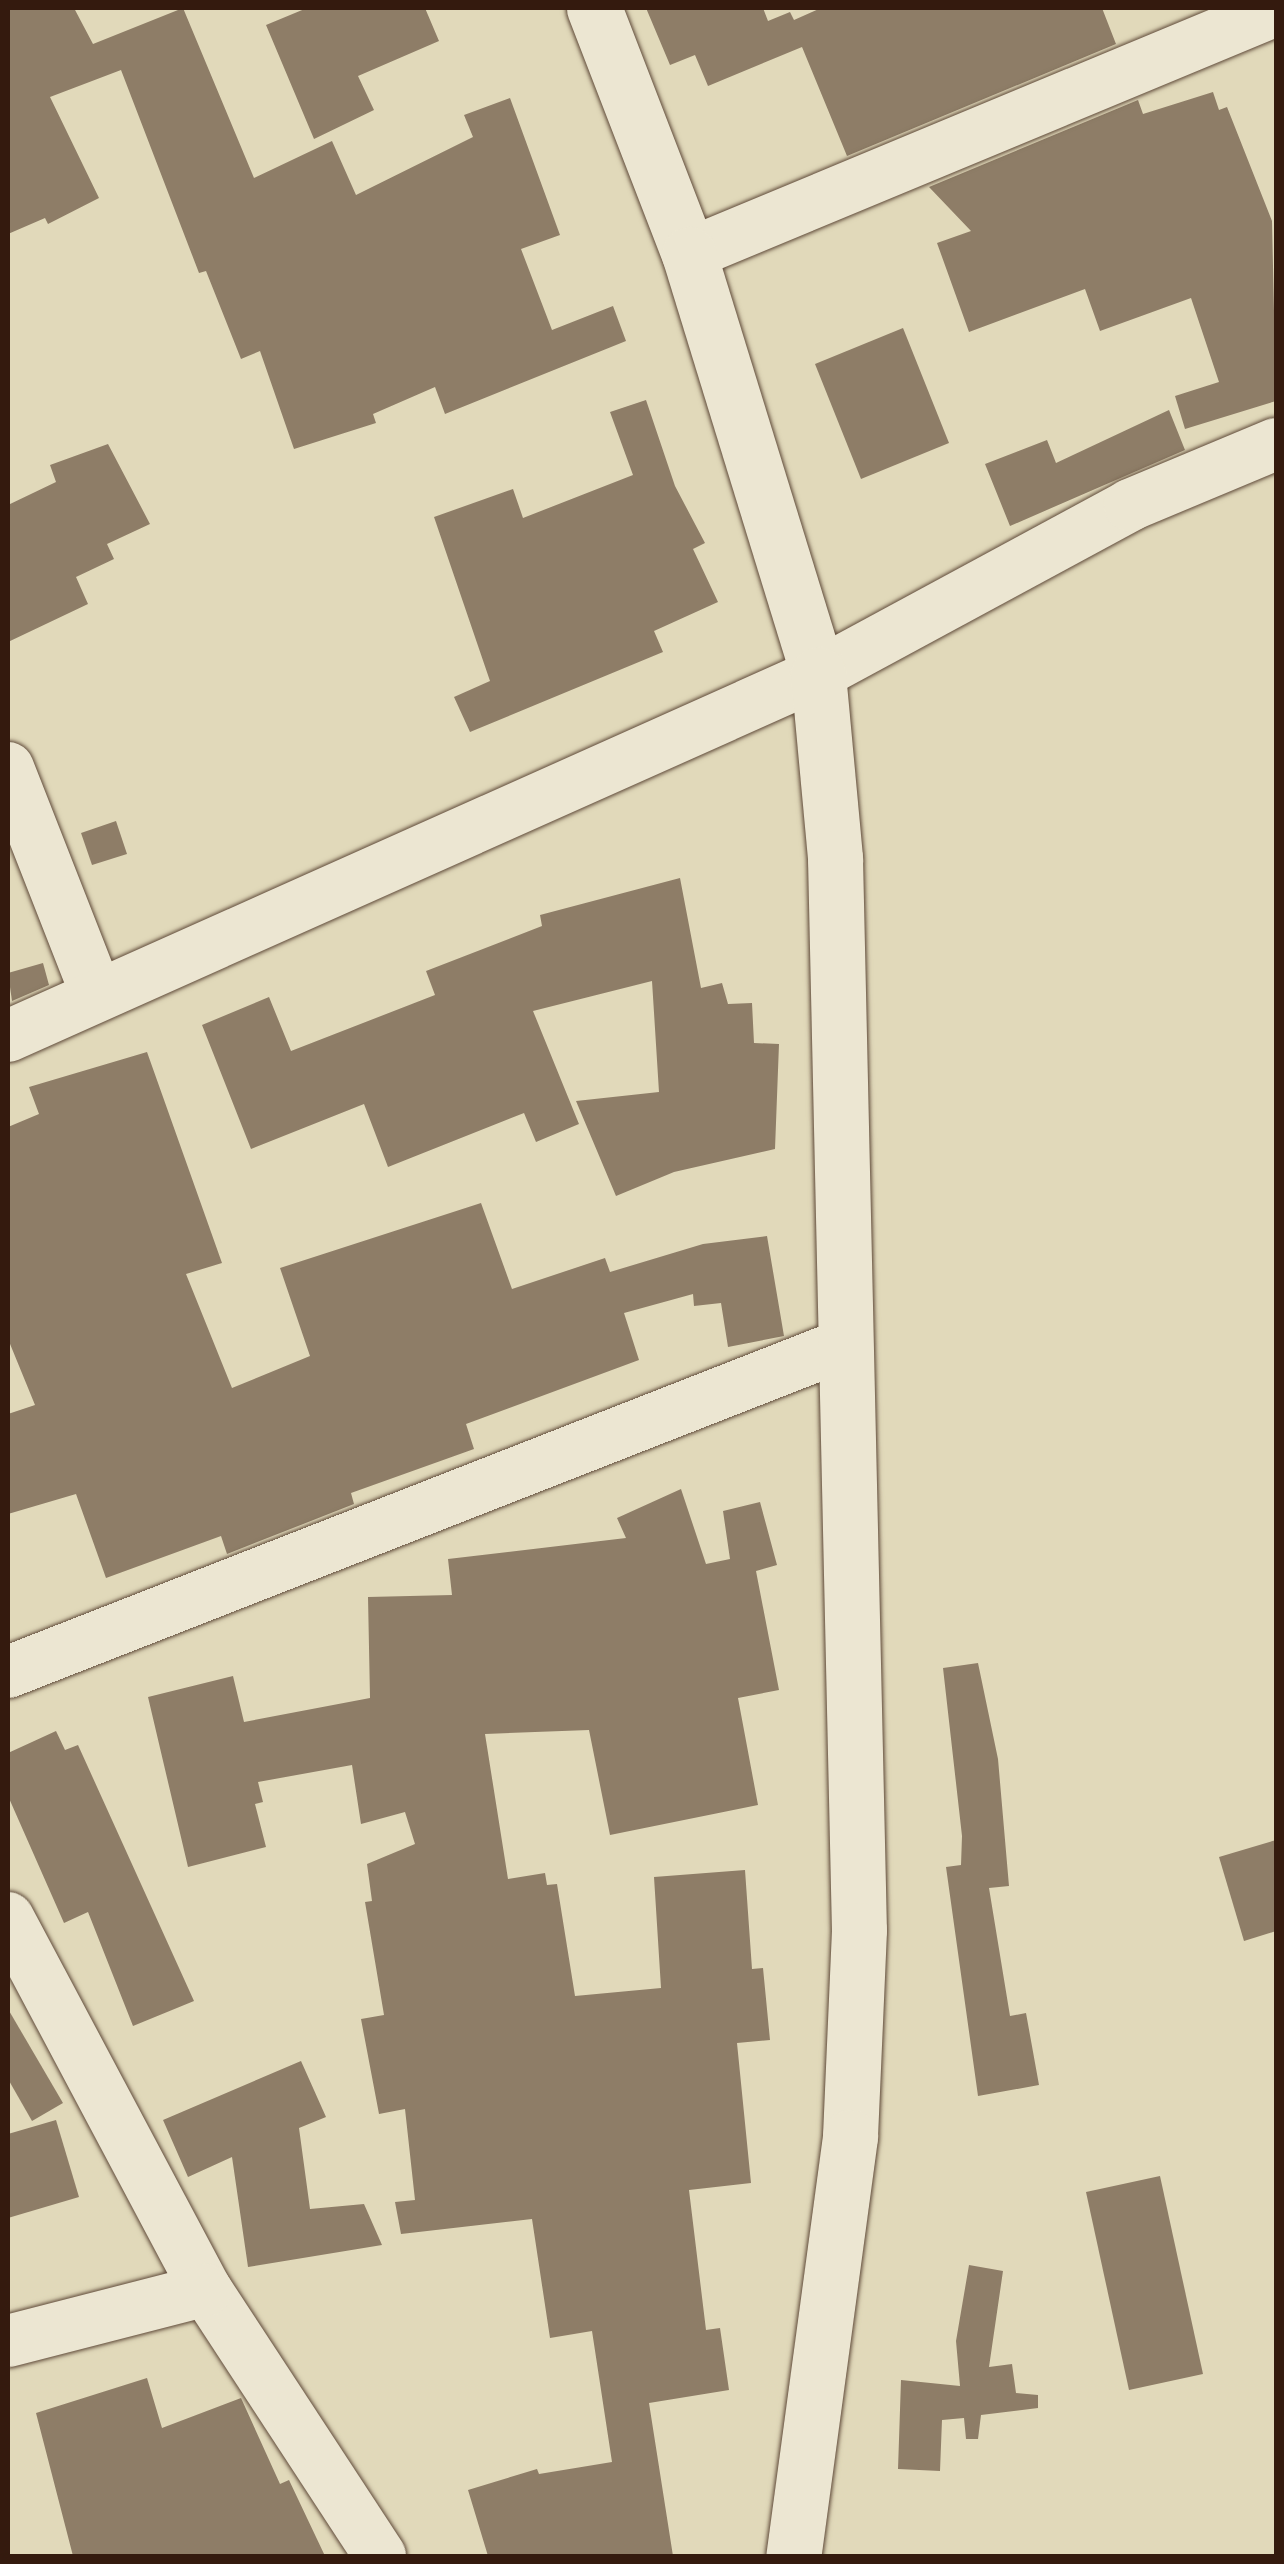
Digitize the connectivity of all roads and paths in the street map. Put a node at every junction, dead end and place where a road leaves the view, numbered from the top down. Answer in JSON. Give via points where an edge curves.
{"nodes":[{"id":1,"x":594,"y":8,"type":"edge"},
{"id":2,"x":1276,"y":10,"type":"edge"},
{"id":3,"x":1211,"y":20,"type":"edge"},
{"id":4,"x":689,"y":254,"type":"junction"},
{"id":5,"x":1276,"y":444,"type":"edge"},
{"id":6,"x":818,"y":674,"type":"junction"},
{"id":7,"x":8,"y":768,"type":"edge"},
{"id":8,"x":96,"y":994,"type":"junction"},
{"id":9,"x":8,"y":1036,"type":"edge"},
{"id":10,"x":846,"y":1344,"type":"junction"},
{"id":11,"x":8,"y":1672,"type":"edge"},
{"id":12,"x":8,"y":1918,"type":"edge"},
{"id":13,"x":206,"y":2290,"type":"junction"},
{"id":14,"x":8,"y":2341,"type":"edge"},
{"id":15,"x":380,"y":2556,"type":"edge"},
{"id":16,"x":794,"y":2556,"type":"edge"}],
"edges":[{"from":1,"to":4,"type":"main road"},
{"from":2,"to":3,"type":"street"},
{"from":3,"to":4,"type":"street"},
{"from":4,"to":6,"type":"main road"},
{"from":5,"to":6,"type":"street","via":[[1130,505]]},
{"from":6,"to":8,"type":"street"},
{"from":6,"to":10,"type":"main road","via":[[835,858]]},
{"from":7,"to":8,"type":"street"},
{"from":8,"to":9,"type":"street"},
{"from":10,"to":11,"type":"street"},
{"from":10,"to":16,"type":"main road","via":[[859,1930],[828,2335]]},
{"from":12,"to":13,"type":"street"},
{"from":13,"to":14,"type":"street"},
{"from":13,"to":15,"type":"street"}]}
